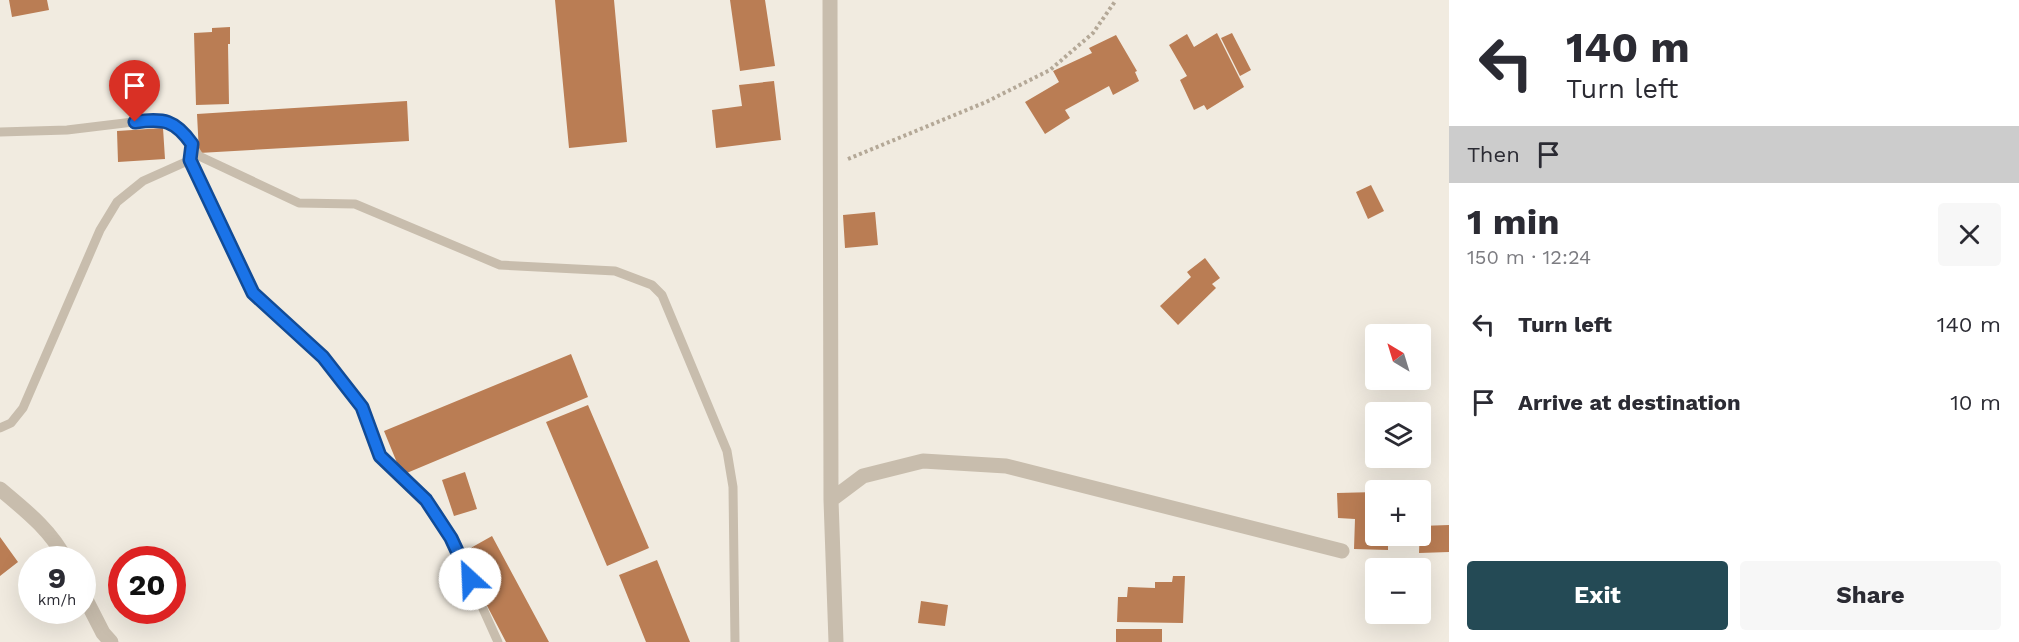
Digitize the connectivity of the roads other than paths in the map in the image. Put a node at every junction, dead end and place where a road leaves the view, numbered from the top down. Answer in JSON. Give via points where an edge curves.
{"nodes":[{"id":1,"x":830,"y":0,"type":"edge"},
{"id":2,"x":0,"y":132,"type":"edge"},
{"id":3,"x":192,"y":144,"type":"junction"},
{"id":4,"x":190,"y":160,"type":"junction"},
{"id":5,"x":0,"y":428,"type":"edge"},
{"id":6,"x":0,"y":489,"type":"edge"},
{"id":7,"x":831,"y":500,"type":"junction"},
{"id":8,"x":60,"y":546,"type":"edge"},
{"id":9,"x":1342,"y":551,"type":"dead end"},
{"id":10,"x":96,"y":619,"type":"edge"},
{"id":11,"x":111,"y":642,"type":"edge"},
{"id":12,"x":498,"y":642,"type":"edge"},
{"id":13,"x":735,"y":642,"type":"edge"},
{"id":14,"x":836,"y":642,"type":"edge"}],
"edges":[{"from":1,"to":7,"type":"street"},
{"from":2,"to":3,"type":"lane","via":[[67,130],[158,119],[181,129]]},
{"from":3,"to":4,"type":"lane"},
{"from":3,"to":13,"type":"lane","via":[[198,156],[299,203],[355,204],[500,265],[615,271],[652,285],[662,295],[727,450],[733,487]]},
{"from":4,"to":5,"type":"lane","via":[[143,182],[117,202],[100,230],[23,408],[11,423]]},
{"from":4,"to":12,"type":"lane","via":[[253,293],[323,357],[362,407],[380,456],[426,500],[451,538]]},
{"from":6,"to":8,"type":"street","via":[[36,519]]},
{"from":7,"to":9,"type":"street","via":[[863,476],[923,461],[1006,466]]},
{"from":7,"to":14,"type":"street"},
{"from":10,"to":11,"type":"street"}]}
